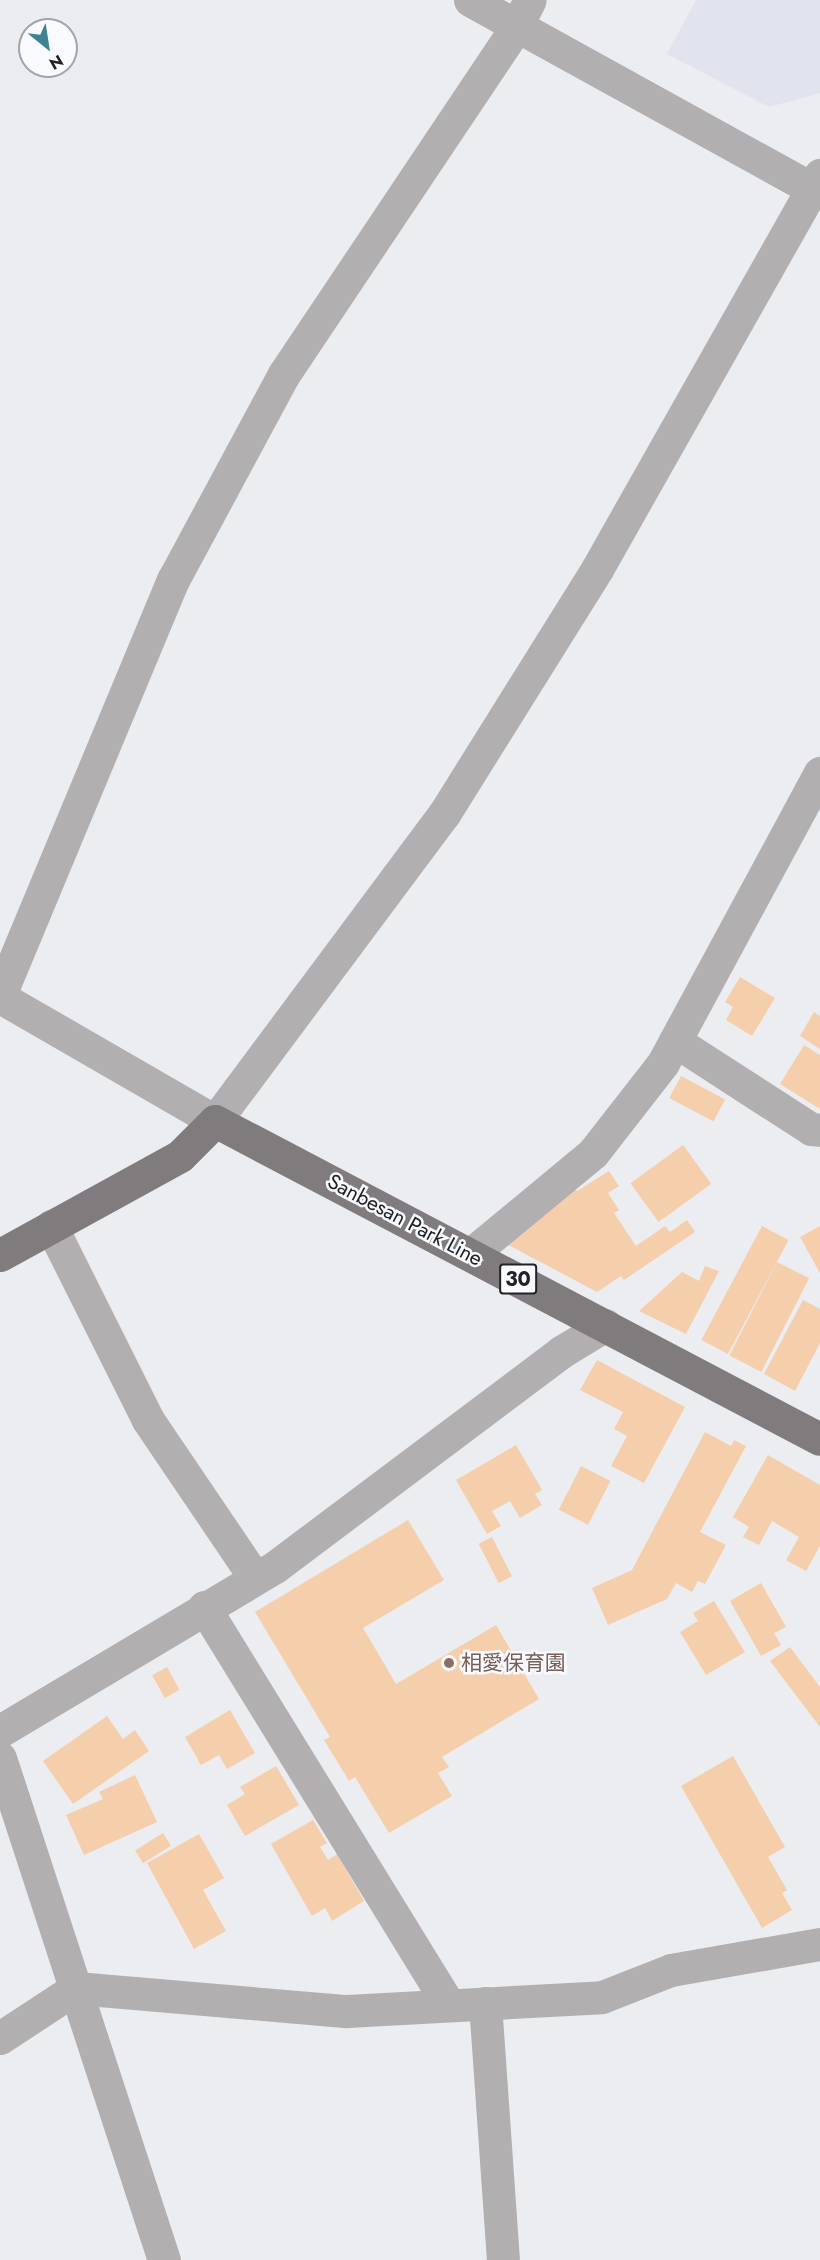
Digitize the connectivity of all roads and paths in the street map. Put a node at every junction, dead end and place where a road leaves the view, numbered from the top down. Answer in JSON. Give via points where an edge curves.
{"nodes":[{"id":1,"x":470,"y":0,"type":"edge"},
{"id":2,"x":523,"y":14,"type":"edge"},
{"id":3,"x":817,"y":186,"type":"edge"},
{"id":4,"x":820,"y":773,"type":"edge"},
{"id":5,"x":0,"y":996,"type":"edge"},
{"id":6,"x":675,"y":1041,"type":"junction"},
{"id":7,"x":215,"y":1121,"type":"junction"},
{"id":8,"x":817,"y":1136,"type":"edge"},
{"id":9,"x":51,"y":1226,"type":"junction"},
{"id":10,"x":471,"y":1254,"type":"junction"},
{"id":11,"x":0,"y":1255,"type":"edge"},
{"id":12,"x":606,"y":1325,"type":"junction"},
{"id":13,"x":820,"y":1439,"type":"edge"},
{"id":14,"x":255,"y":1578,"type":"junction"},
{"id":15,"x":204,"y":1607,"type":"junction"},
{"id":16,"x":0,"y":1731,"type":"edge"},
{"id":17,"x":0,"y":1758,"type":"edge"},
{"id":18,"x":820,"y":1944,"type":"edge"},
{"id":19,"x":76,"y":1988,"type":"junction"},
{"id":20,"x":485,"y":2003,"type":"junction"},
{"id":21,"x":449,"y":2005,"type":"junction"},
{"id":22,"x":0,"y":2038,"type":"edge"},
{"id":23,"x":162,"y":2251,"type":"edge"},
{"id":24,"x":503,"y":2260,"type":"edge"}],
"edges":[{"from":1,"to":2,"type":"street"},
{"from":2,"to":3,"type":"street"},
{"from":2,"to":5,"type":"street","via":[[284,374],[172,580]]},
{"from":3,"to":7,"type":"street","via":[[597,568],[444,814]]},
{"from":4,"to":6,"type":"street"},
{"from":5,"to":7,"type":"street"},
{"from":6,"to":8,"type":"street"},
{"from":6,"to":10,"type":"street","via":[[663,1063],[593,1153]]},
{"from":7,"to":9,"type":"main road","via":[[180,1156]]},
{"from":7,"to":10,"type":"main road","name":"Sanbesan Park Line","number":"30"},
{"from":9,"to":11,"type":"main road"},
{"from":9,"to":14,"type":"street","via":[[148,1420]]},
{"from":10,"to":12,"type":"main road","name":"Sanbesan Park Line","number":"30"},
{"from":12,"to":13,"type":"main road","name":"Sanbesan Park Line","number":"30"},
{"from":12,"to":14,"type":"street","via":[[561,1352],[275,1567]]},
{"from":14,"to":15,"type":"street"},
{"from":15,"to":16,"type":"street"},
{"from":15,"to":21,"type":"street"},
{"from":17,"to":19,"type":"street"},
{"from":18,"to":20,"type":"street","via":[[671,1970],[602,1997]]},
{"from":19,"to":21,"type":"street","via":[[347,2011]]},
{"from":19,"to":22,"type":"street"},
{"from":19,"to":23,"type":"street"},
{"from":20,"to":21,"type":"street"},
{"from":20,"to":24,"type":"street"}]}
